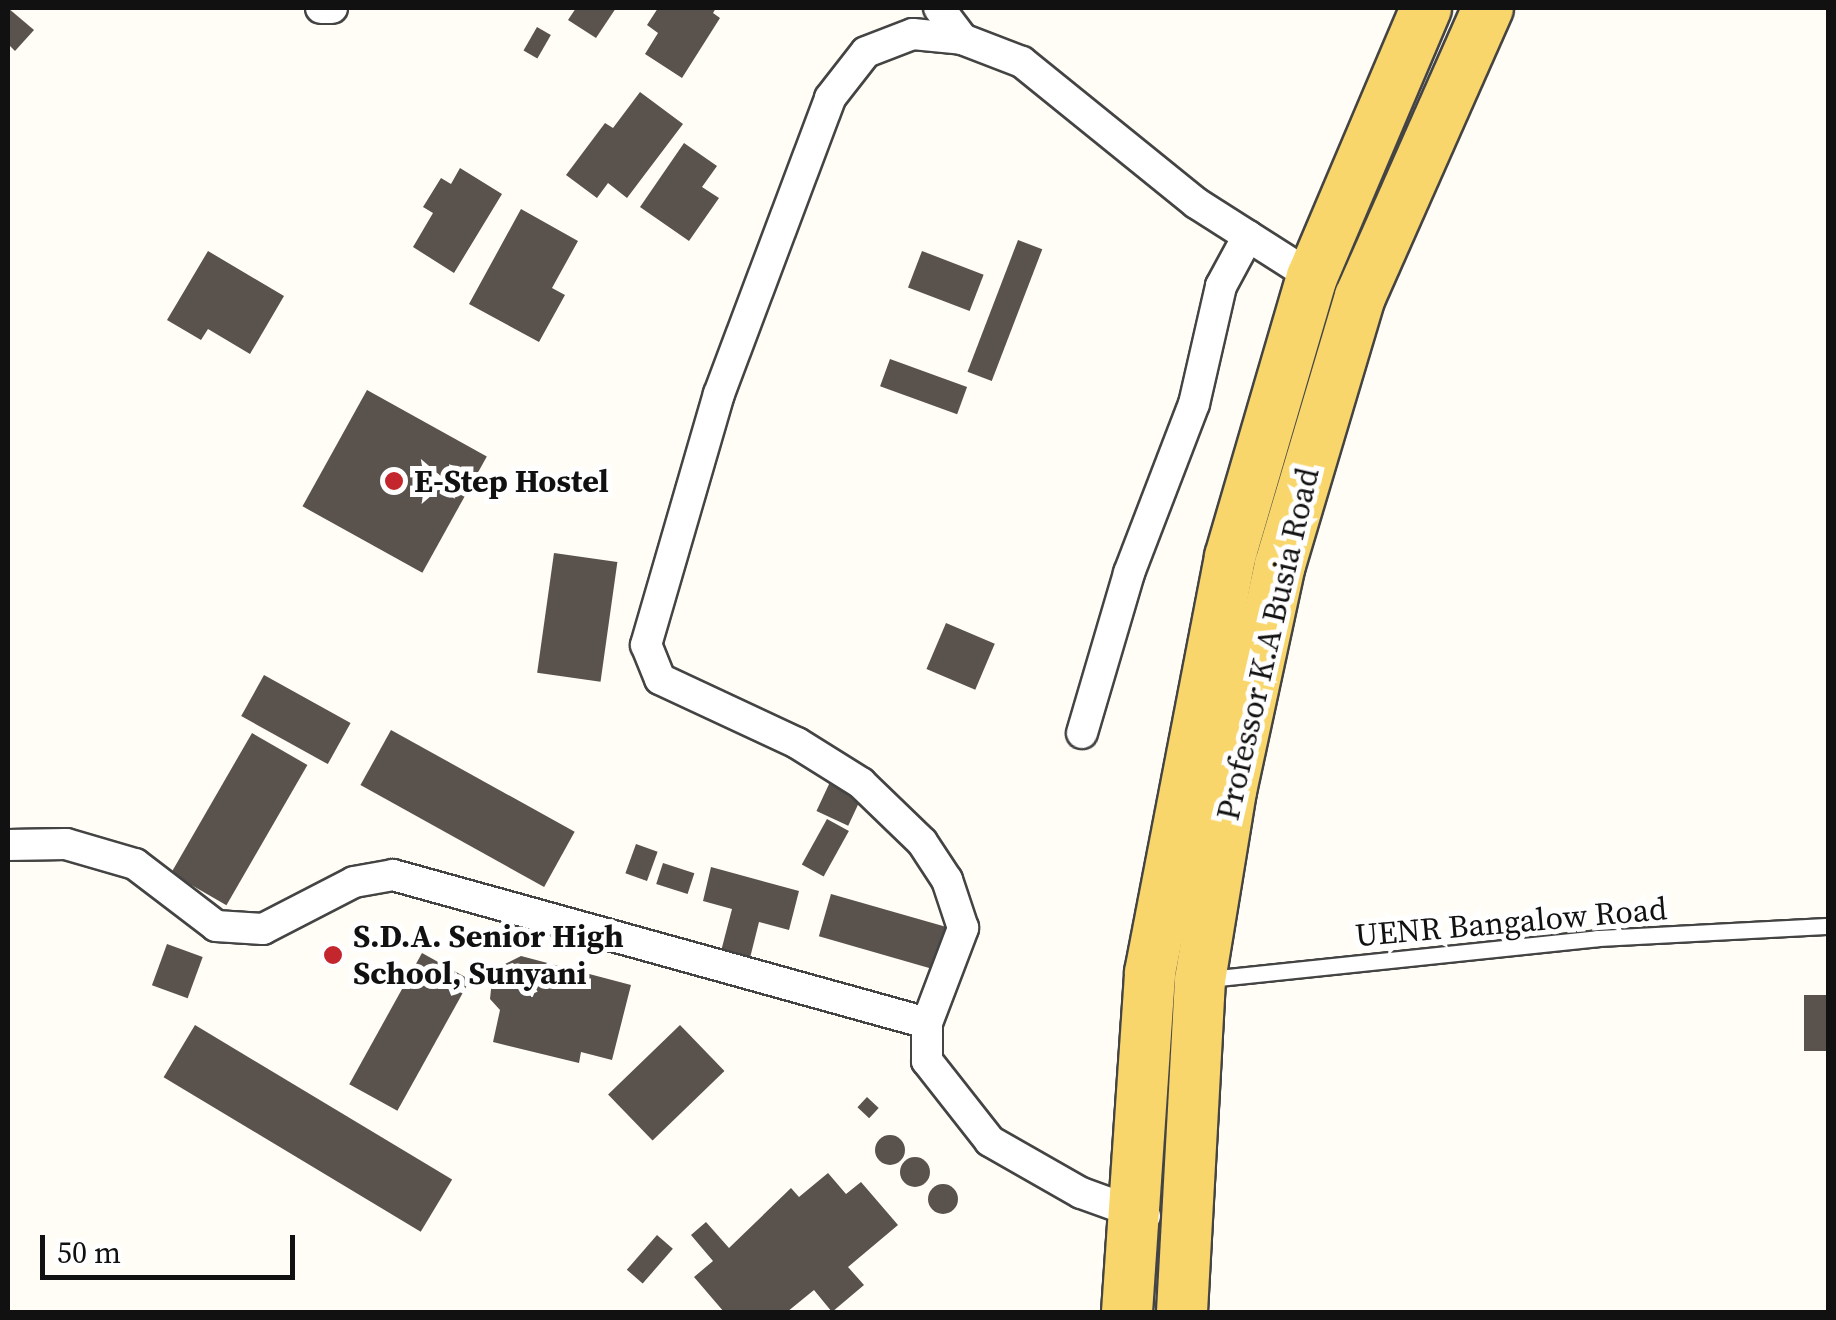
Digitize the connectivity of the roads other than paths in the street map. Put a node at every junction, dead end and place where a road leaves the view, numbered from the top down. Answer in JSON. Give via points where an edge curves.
{"nodes":[{"id":1,"x":321,"y":8,"type":"edge"},
{"id":2,"x":332,"y":8,"type":"edge"},
{"id":3,"x":939,"y":8,"type":"edge"},
{"id":4,"x":1426,"y":8,"type":"edge"},
{"id":5,"x":1488,"y":8,"type":"edge"},
{"id":6,"x":962,"y":38,"type":"junction"},
{"id":7,"x":1248,"y":236,"type":"junction"},
{"id":8,"x":1312,"y":277,"type":"junction"},
{"id":9,"x":1082,"y":733,"type":"dead end"},
{"id":10,"x":8,"y":844,"type":"edge"},
{"id":11,"x":1828,"y":926,"type":"edge"},
{"id":12,"x":1200,"y":980,"type":"junction"},
{"id":13,"x":927,"y":1023,"type":"junction"},
{"id":14,"x":1139,"y":1136,"type":"junction"},
{"id":15,"x":1191,"y":1138,"type":"junction"},
{"id":16,"x":1134,"y":1215,"type":"junction"},
{"id":17,"x":1185,"y":1220,"type":"junction"},
{"id":18,"x":1127,"y":1312,"type":"edge"},
{"id":19,"x":1182,"y":1312,"type":"edge"}],
"edges":[{"from":1,"to":2,"type":"street"},
{"from":3,"to":6,"type":"street"},
{"from":4,"to":8,"type":"main road","name":"Professor K.A Busia Road"},
{"from":5,"to":12,"type":"main road","name":"Professor K.A Busia Road","via":[[1360,298],[1322,413],[1280,565]]},
{"from":6,"to":7,"type":"street","via":[[1022,62],[1196,203]]},
{"from":6,"to":13,"type":"street","via":[[913,34],[866,52],[830,98],[720,394],[646,645],[660,678],[797,743],[861,783],[922,842],[947,880],[963,928]]},
{"from":7,"to":8,"type":"street"},
{"from":7,"to":9,"type":"street","via":[[1221,286],[1194,404],[1128,574]]},
{"from":8,"to":14,"type":"main road","name":"Professor K.A Busia Road","via":[[1230,557],[1183,779],[1150,974]]},
{"from":10,"to":13,"type":"street","via":[[66,844],[136,864],[216,926],[262,929],[354,882],[393,875]]},
{"from":11,"to":12,"type":"lane","name":"UENR Bangalow Road","via":[[1597,938]]},
{"from":12,"to":15,"type":"main road","name":"Professor K.A Busia Road"},
{"from":13,"to":16,"type":"street","via":[[927,1061],[990,1141]]},
{"from":14,"to":15,"type":"main road"},
{"from":14,"to":16,"type":"main road","name":"Professor K.A Busia Road"},
{"from":15,"to":17,"type":"main road","name":"Professor K.A Busia Road"},
{"from":16,"to":17,"type":"street"},
{"from":16,"to":18,"type":"main road","name":"Professor K.A Busia Road"},
{"from":17,"to":19,"type":"main road","name":"Professor K.A Busia Road"}]}
